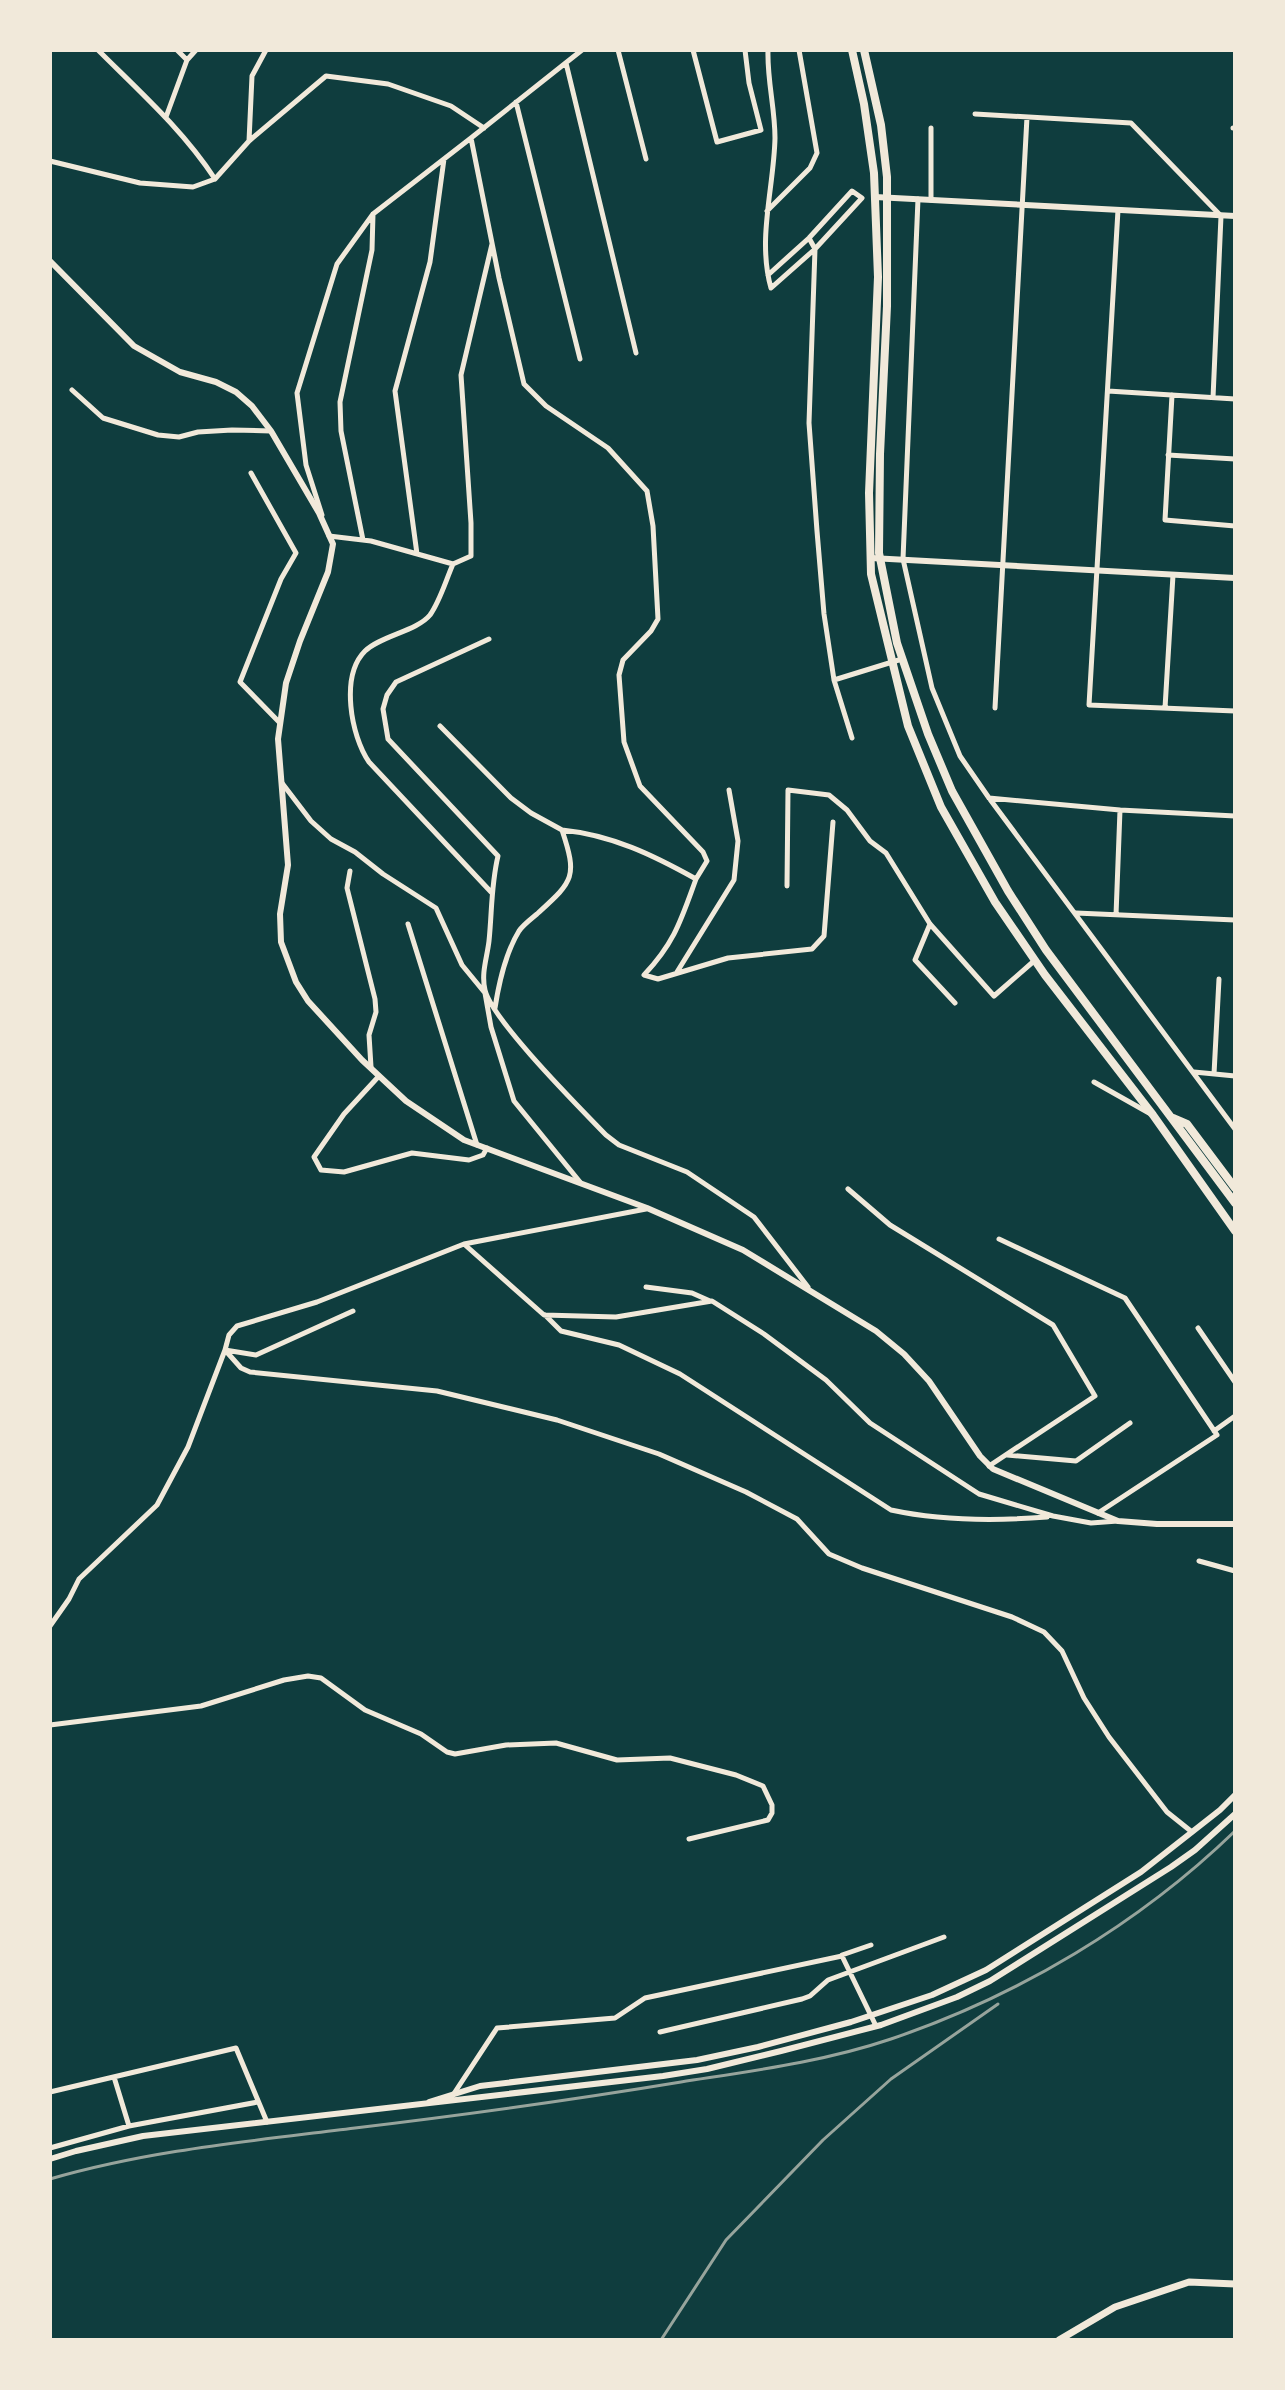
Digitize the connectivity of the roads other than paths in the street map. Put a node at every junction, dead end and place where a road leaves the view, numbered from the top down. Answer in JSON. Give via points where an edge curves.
{"nodes":[{"id":1,"x":98,"y":50,"type":"edge"},
{"id":2,"x":177,"y":50,"type":"edge"},
{"id":3,"x":196,"y":50,"type":"edge"},
{"id":4,"x":266,"y":50,"type":"edge"},
{"id":5,"x":582,"y":50,"type":"edge"},
{"id":6,"x":618,"y":50,"type":"edge"},
{"id":7,"x":693,"y":50,"type":"edge"},
{"id":8,"x":745,"y":50,"type":"edge"},
{"id":9,"x":768,"y":50,"type":"edge"},
{"id":10,"x":799,"y":50,"type":"edge"},
{"id":11,"x":852,"y":50,"type":"edge"},
{"id":12,"x":864,"y":50,"type":"edge"},
{"id":13,"x":187,"y":60,"type":"junction"},
{"id":14,"x":566,"y":63,"type":"junction"},
{"id":15,"x":516,"y":102,"type":"junction"},
{"id":16,"x":975,"y":114,"type":"dead end"},
{"id":17,"x":1027,"y":117,"type":"junction"},
{"id":18,"x":166,"y":118,"type":"junction"},
{"id":19,"x":484,"y":128,"type":"junction"},
{"id":20,"x":931,"y":128,"type":"dead end"},
{"id":21,"x":471,"y":138,"type":"junction"},
{"id":22,"x":249,"y":141,"type":"junction"},
{"id":23,"x":444,"y":159,"type":"junction"},
{"id":24,"x":646,"y":159,"type":"dead end"},
{"id":25,"x":50,"y":161,"type":"edge"},
{"id":26,"x":215,"y":179,"type":"junction"},
{"id":27,"x":875,"y":197,"type":"junction"},
{"id":28,"x":862,"y":198,"type":"junction"},
{"id":29,"x":887,"y":198,"type":"junction"},
{"id":30,"x":918,"y":199,"type":"junction"},
{"id":31,"x":931,"y":200,"type":"junction"},
{"id":32,"x":1023,"y":205,"type":"junction"},
{"id":33,"x":1118,"y":210,"type":"junction"},
{"id":34,"x":767,"y":211,"type":"junction"},
{"id":35,"x":373,"y":214,"type":"junction"},
{"id":36,"x":1221,"y":216,"type":"junction"},
{"id":37,"x":1235,"y":216,"type":"edge"},
{"id":38,"x":809,"y":238,"type":"junction"},
{"id":39,"x":493,"y":241,"type":"junction"},
{"id":40,"x":815,"y":249,"type":"junction"},
{"id":41,"x":50,"y":261,"type":"edge"},
{"id":42,"x":767,"y":275,"type":"junction"},
{"id":43,"x":636,"y":353,"type":"dead end"},
{"id":44,"x":580,"y":359,"type":"dead end"},
{"id":45,"x":72,"y":390,"type":"dead end"},
{"id":46,"x":1108,"y":391,"type":"junction"},
{"id":47,"x":1172,"y":395,"type":"junction"},
{"id":48,"x":1213,"y":398,"type":"junction"},
{"id":49,"x":1235,"y":399,"type":"edge"},
{"id":50,"x":271,"y":431,"type":"junction"},
{"id":51,"x":1168,"y":455,"type":"junction"},
{"id":52,"x":1235,"y":459,"type":"edge"},
{"id":53,"x":251,"y":473,"type":"dead end"},
{"id":54,"x":1235,"y":526,"type":"edge"},
{"id":55,"x":330,"y":538,"type":"junction"},
{"id":56,"x":363,"y":540,"type":"junction"},
{"id":57,"x":417,"y":554,"type":"junction"},
{"id":58,"x":875,"y":558,"type":"junction"},
{"id":59,"x":903,"y":559,"type":"junction"},
{"id":60,"x":453,"y":564,"type":"junction"},
{"id":61,"x":1004,"y":565,"type":"junction"},
{"id":62,"x":1097,"y":570,"type":"junction"},
{"id":63,"x":1173,"y":575,"type":"junction"},
{"id":64,"x":1235,"y":578,"type":"edge"},
{"id":65,"x":489,"y":639,"type":"dead end"},
{"id":66,"x":902,"y":659,"type":"junction"},
{"id":67,"x":891,"y":663,"type":"junction"},
{"id":68,"x":834,"y":680,"type":"junction"},
{"id":69,"x":995,"y":708,"type":"dead end"},
{"id":70,"x":1165,"y":708,"type":"junction"},
{"id":71,"x":1235,"y":711,"type":"edge"},
{"id":72,"x":281,"y":724,"type":"junction"},
{"id":73,"x":440,"y":726,"type":"dead end"},
{"id":74,"x":852,"y":738,"type":"dead end"},
{"id":75,"x":282,"y":783,"type":"junction"},
{"id":76,"x":729,"y":790,"type":"dead end"},
{"id":77,"x":989,"y":798,"type":"junction"},
{"id":78,"x":1120,"y":810,"type":"junction"},
{"id":79,"x":1235,"y":816,"type":"edge"},
{"id":80,"x":833,"y":822,"type":"dead end"},
{"id":81,"x":562,"y":830,"type":"junction"},
{"id":82,"x":350,"y":871,"type":"dead end"},
{"id":83,"x":696,"y":879,"type":"junction"},
{"id":84,"x":787,"y":886,"type":"dead end"},
{"id":85,"x":491,"y":892,"type":"junction"},
{"id":86,"x":1075,"y":913,"type":"junction"},
{"id":87,"x":1116,"y":915,"type":"junction"},
{"id":88,"x":1235,"y":920,"type":"edge"},
{"id":89,"x":408,"y":924,"type":"dead end"},
{"id":90,"x":930,"y":924,"type":"junction"},
{"id":91,"x":1035,"y":960,"type":"junction"},
{"id":92,"x":676,"y":973,"type":"junction"},
{"id":93,"x":1219,"y":979,"type":"dead end"},
{"id":94,"x":485,"y":993,"type":"junction"},
{"id":95,"x":955,"y":1003,"type":"dead end"},
{"id":96,"x":495,"y":1009,"type":"junction"},
{"id":97,"x":371,"y":1068,"type":"junction"},
{"id":98,"x":1193,"y":1072,"type":"junction"},
{"id":99,"x":1214,"y":1074,"type":"junction"},
{"id":100,"x":379,"y":1076,"type":"junction"},
{"id":101,"x":1235,"y":1076,"type":"edge"},
{"id":102,"x":1094,"y":1082,"type":"dead end"},
{"id":103,"x":1153,"y":1115,"type":"junction"},
{"id":104,"x":1173,"y":1118,"type":"junction"},
{"id":105,"x":1235,"y":1129,"type":"edge"},
{"id":106,"x":477,"y":1145,"type":"junction"},
{"id":107,"x":487,"y":1148,"type":"junction"},
{"id":108,"x":583,"y":1186,"type":"junction"},
{"id":109,"x":1235,"y":1188,"type":"edge"},
{"id":110,"x":848,"y":1189,"type":"dead end"},
{"id":111,"x":1235,"y":1203,"type":"edge"},
{"id":112,"x":647,"y":1208,"type":"junction"},
{"id":113,"x":1235,"y":1231,"type":"edge"},
{"id":114,"x":999,"y":1239,"type":"dead end"},
{"id":115,"x":464,"y":1244,"type":"junction"},
{"id":116,"x":646,"y":1287,"type":"dead end"},
{"id":117,"x":808,"y":1287,"type":"junction"},
{"id":118,"x":710,"y":1302,"type":"junction"},
{"id":119,"x":353,"y":1311,"type":"dead end"},
{"id":120,"x":544,"y":1315,"type":"junction"},
{"id":121,"x":1198,"y":1328,"type":"dead end"},
{"id":122,"x":225,"y":1350,"type":"junction"},
{"id":123,"x":1235,"y":1382,"type":"edge"},
{"id":124,"x":1235,"y":1416,"type":"edge"},
{"id":125,"x":1130,"y":1423,"type":"dead end"},
{"id":126,"x":1214,"y":1431,"type":"junction"},
{"id":127,"x":1006,"y":1455,"type":"junction"},
{"id":128,"x":989,"y":1466,"type":"junction"},
{"id":129,"x":1097,"y":1513,"type":"junction"},
{"id":130,"x":1053,"y":1516,"type":"junction"},
{"id":131,"x":1118,"y":1521,"type":"junction"},
{"id":132,"x":1235,"y":1524,"type":"edge"},
{"id":133,"x":1199,"y":1561,"type":"dead end"},
{"id":134,"x":1235,"y":1571,"type":"edge"},
{"id":135,"x":50,"y":1626,"type":"edge"},
{"id":136,"x":50,"y":1725,"type":"edge"},
{"id":137,"x":1235,"y":1795,"type":"edge"},
{"id":138,"x":1235,"y":1814,"type":"edge"},
{"id":139,"x":1192,"y":1832,"type":"junction"},
{"id":140,"x":689,"y":1839,"type":"dead end"},
{"id":141,"x":944,"y":1937,"type":"dead end"},
{"id":142,"x":871,"y":1945,"type":"dead end"},
{"id":143,"x":842,"y":1956,"type":"junction"},
{"id":144,"x":849,"y":1973,"type":"junction"},
{"id":145,"x":873,"y":2015,"type":"junction"},
{"id":146,"x":876,"y":2026,"type":"junction"},
{"id":147,"x":660,"y":2032,"type":"dead end"},
{"id":148,"x":114,"y":2077,"type":"junction"},
{"id":149,"x":50,"y":2092,"type":"edge"},
{"id":150,"x":453,"y":2095,"type":"junction"},
{"id":151,"x":258,"y":2102,"type":"junction"},
{"id":152,"x":414,"y":2107,"type":"junction"},
{"id":153,"x":267,"y":2122,"type":"junction"},
{"id":154,"x":129,"y":2126,"type":"junction"},
{"id":155,"x":50,"y":2148,"type":"edge"},
{"id":156,"x":50,"y":2159,"type":"edge"},
{"id":157,"x":1235,"y":2284,"type":"edge"},
{"id":158,"x":1059,"y":2340,"type":"edge"}],
"edges":[{"from":1,"to":18,"type":"street"},
{"from":2,"to":13,"type":"street"},
{"from":3,"to":13,"type":"street"},
{"from":4,"to":22,"type":"street","via":[[252,76]]},
{"from":5,"to":14,"type":"street"},
{"from":6,"to":24,"type":"street"},
{"from":7,"to":8,"type":"street","via":[[717,142],[761,130]]},
{"from":9,"to":34,"type":"street","via":[[775,131]]},
{"from":10,"to":34,"type":"street","via":[[817,153],[810,168]]},
{"from":11,"to":27,"type":"highway"},
{"from":12,"to":29,"type":"highway","via":[[881,125]]},
{"from":13,"to":18,"type":"street"},
{"from":14,"to":15,"type":"street"},
{"from":14,"to":43,"type":"street"},
{"from":15,"to":19,"type":"street"},
{"from":15,"to":44,"type":"street"},
{"from":16,"to":17,"type":"street"},
{"from":17,"to":32,"type":"street"},
{"from":17,"to":36,"type":"street","via":[[1131,123]]},
{"from":18,"to":26,"type":"street"},
{"from":19,"to":21,"type":"street"},
{"from":19,"to":22,"type":"street","via":[[451,106],[388,84],[326,76]]},
{"from":20,"to":31,"type":"street"},
{"from":21,"to":23,"type":"street"},
{"from":21,"to":39,"type":"street"},
{"from":22,"to":26,"type":"street"},
{"from":23,"to":35,"type":"street"},
{"from":23,"to":57,"type":"street","via":[[430,262],[395,391]]},
{"from":25,"to":26,"type":"street","via":[[140,183],[193,187]]},
{"from":27,"to":28,"type":"street"},
{"from":27,"to":29,"type":"street"},
{"from":27,"to":58,"type":"highway","via":[[878,277],[869,493]]},
{"from":28,"to":38,"type":"street","via":[[852,191]]},
{"from":28,"to":40,"type":"street"},
{"from":29,"to":30,"type":"street"},
{"from":29,"to":58,"type":"highway"},
{"from":30,"to":31,"type":"street"},
{"from":30,"to":59,"type":"street"},
{"from":31,"to":32,"type":"street"},
{"from":32,"to":33,"type":"street"},
{"from":32,"to":61,"type":"street"},
{"from":33,"to":36,"type":"street"},
{"from":33,"to":46,"type":"street"},
{"from":34,"to":42,"type":"street"},
{"from":35,"to":55,"type":"street","via":[[337,264],[297,393],[306,465]]},
{"from":35,"to":56,"type":"street","via":[[372,250],[340,402]]},
{"from":36,"to":37,"type":"street"},
{"from":36,"to":48,"type":"street"},
{"from":38,"to":40,"type":"street"},
{"from":38,"to":42,"type":"street"},
{"from":39,"to":60,"type":"street","via":[[461,375],[471,556]]},
{"from":39,"to":83,"type":"street","via":[[524,384],[546,406],[608,448],[647,491],[658,619],[623,660],[622,722],[640,786],[703,852],[707,861]]},
{"from":40,"to":42,"type":"street","via":[[771,288]]},
{"from":40,"to":68,"type":"street","via":[[809,423]]},
{"from":41,"to":50,"type":"street","via":[[134,346],[180,372],[236,392]]},
{"from":45,"to":50,"type":"street","via":[[103,418],[158,435]]},
{"from":46,"to":47,"type":"street"},
{"from":46,"to":62,"type":"street"},
{"from":47,"to":48,"type":"street"},
{"from":47,"to":51,"type":"street"},
{"from":48,"to":49,"type":"street"},
{"from":50,"to":55,"type":"street"},
{"from":51,"to":52,"type":"street"},
{"from":51,"to":54,"type":"street","via":[[1165,520]]},
{"from":53,"to":72,"type":"street","via":[[296,553],[240,682]]},
{"from":55,"to":56,"type":"street"},
{"from":55,"to":72,"type":"street","via":[[332,558],[286,683]]},
{"from":56,"to":57,"type":"street"},
{"from":57,"to":60,"type":"street"},
{"from":58,"to":59,"type":"street"},
{"from":58,"to":66,"type":"highway"},
{"from":58,"to":67,"type":"highway","via":[[871,574]]},
{"from":59,"to":61,"type":"street"},
{"from":59,"to":77,"type":"street","via":[[932,688],[960,756]]},
{"from":60,"to":85,"type":"street","via":[[429,616],[366,651],[356,666],[351,720],[369,762]]},
{"from":61,"to":62,"type":"street"},
{"from":61,"to":69,"type":"street"},
{"from":62,"to":63,"type":"street"},
{"from":62,"to":70,"type":"street","via":[[1089,705]]},
{"from":63,"to":64,"type":"street"},
{"from":63,"to":70,"type":"street"},
{"from":65,"to":85,"type":"street","via":[[396,682],[383,709],[388,739],[498,856]]},
{"from":66,"to":67,"type":"street"},
{"from":66,"to":104,"type":"highway","via":[[952,791],[1001,881],[1046,950]]},
{"from":67,"to":68,"type":"street"},
{"from":67,"to":91,"type":"highway","via":[[908,726],[941,807],[977,874]]},
{"from":68,"to":74,"type":"street"},
{"from":70,"to":71,"type":"street"},
{"from":72,"to":75,"type":"street"},
{"from":73,"to":81,"type":"street","via":[[511,798]]},
{"from":75,"to":94,"type":"street","via":[[331,839],[436,908],[462,965]]},
{"from":75,"to":97,"type":"street","via":[[288,865],[281,942],[308,1001]]},
{"from":76,"to":92,"type":"street","via":[[738,841],[734,880]]},
{"from":77,"to":78,"type":"street"},
{"from":77,"to":86,"type":"street"},
{"from":78,"to":79,"type":"street"},
{"from":78,"to":87,"type":"street"},
{"from":80,"to":92,"type":"street","via":[[824,936],[812,949],[728,958]]},
{"from":81,"to":83,"type":"street","via":[[592,833],[648,852]]},
{"from":81,"to":96,"type":"street","via":[[572,874],[566,888],[520,929],[500,977]]},
{"from":82,"to":97,"type":"street","via":[[347,888],[375,999]]},
{"from":83,"to":92,"type":"street","via":[[665,952],[644,975],[658,979]]},
{"from":84,"to":90,"type":"street","via":[[788,790],[829,795],[886,853]]},
{"from":85,"to":94,"type":"street"},
{"from":86,"to":87,"type":"street"},
{"from":86,"to":98,"type":"street"},
{"from":87,"to":88,"type":"street"},
{"from":89,"to":106,"type":"street"},
{"from":90,"to":91,"type":"street","via":[[994,996]]},
{"from":90,"to":95,"type":"street","via":[[915,960]]},
{"from":91,"to":103,"type":"highway"},
{"from":93,"to":99,"type":"street"},
{"from":94,"to":96,"type":"street"},
{"from":94,"to":108,"type":"street","via":[[514,1101]]},
{"from":96,"to":117,"type":"street","via":[[606,1135],[687,1172],[754,1217]]},
{"from":97,"to":100,"type":"street"},
{"from":98,"to":99,"type":"street"},
{"from":98,"to":105,"type":"street"},
{"from":99,"to":101,"type":"street"},
{"from":100,"to":106,"type":"street","via":[[424,1114]]},
{"from":100,"to":107,"type":"street","via":[[314,1157],[321,1170],[344,1172],[412,1153],[469,1160]]},
{"from":102,"to":103,"type":"street"},
{"from":103,"to":113,"type":"highway"},
{"from":104,"to":109,"type":"highway","via":[[1187,1124]]},
{"from":104,"to":111,"type":"highway"},
{"from":106,"to":107,"type":"street"},
{"from":107,"to":108,"type":"street"},
{"from":108,"to":112,"type":"street"},
{"from":110,"to":127,"type":"street","via":[[890,1225],[1053,1325],[1095,1396]]},
{"from":112,"to":115,"type":"street"},
{"from":112,"to":117,"type":"street","via":[[743,1250]]},
{"from":114,"to":126,"type":"street","via":[[1125,1298]]},
{"from":115,"to":120,"type":"street"},
{"from":115,"to":122,"type":"street","via":[[317,1302],[237,1326]]},
{"from":116,"to":118,"type":"street","via":[[692,1293]]},
{"from":117,"to":128,"type":"street","via":[[904,1354]]},
{"from":118,"to":120,"type":"street","via":[[616,1317]]},
{"from":118,"to":130,"type":"street","via":[[826,1380],[870,1423],[979,1494]]},
{"from":119,"to":122,"type":"street","via":[[256,1355]]},
{"from":120,"to":130,"type":"street","via":[[561,1331],[619,1345],[680,1374],[891,1510],[999,1520]]},
{"from":121,"to":123,"type":"street"},
{"from":122,"to":135,"type":"street","via":[[188,1447],[157,1505],[79,1579]]},
{"from":122,"to":139,"type":"street","via":[[250,1372],[437,1391],[557,1420],[649,1450],[797,1519],[829,1554],[1044,1632],[1062,1651],[1109,1737],[1167,1812]]},
{"from":124,"to":126,"type":"street"},
{"from":125,"to":127,"type":"street","via":[[1076,1461]]},
{"from":126,"to":129,"type":"street","via":[[1217,1435]]},
{"from":127,"to":128,"type":"street"},
{"from":128,"to":129,"type":"street"},
{"from":129,"to":131,"type":"street"},
{"from":130,"to":131,"type":"street","via":[[1091,1523]]},
{"from":131,"to":132,"type":"street"},
{"from":133,"to":134,"type":"street"},
{"from":136,"to":140,"type":"street","via":[[201,1706],[296,1677],[321,1678],[365,1710],[421,1734],[447,1752],[461,1755],[506,1745],[556,1743],[617,1760],[688,1761],[758,1782],[767,1792],[772,1805],[768,1820]]},
{"from":137,"to":139,"type":"street"},
{"from":138,"to":146,"type":"street","via":[[1171,1867],[990,1981]]},
{"from":139,"to":145,"type":"street","via":[[1141,1872],[986,1970]]},
{"from":141,"to":144,"type":"street"},
{"from":142,"to":143,"type":"street"},
{"from":143,"to":144,"type":"street"},
{"from":143,"to":150,"type":"street","via":[[645,1998],[615,2018],[497,2028]]},
{"from":144,"to":145,"type":"street"},
{"from":144,"to":147,"type":"street","via":[[828,1980],[802,1999]]},
{"from":145,"to":146,"type":"street"},
{"from":145,"to":150,"type":"street","via":[[697,2060],[480,2086]]},
{"from":146,"to":152,"type":"street","via":[[707,2069]]},
{"from":148,"to":149,"type":"street"},
{"from":148,"to":151,"type":"street","via":[[236,2048]]},
{"from":148,"to":154,"type":"street"},
{"from":150,"to":152,"type":"street"},
{"from":151,"to":153,"type":"street"},
{"from":151,"to":154,"type":"street"},
{"from":152,"to":153,"type":"street"},
{"from":153,"to":156,"type":"street","via":[[143,2136]]},
{"from":154,"to":155,"type":"street"},
{"from":157,"to":158,"type":"main road","via":[[1189,2282],[1115,2307]]}]}
